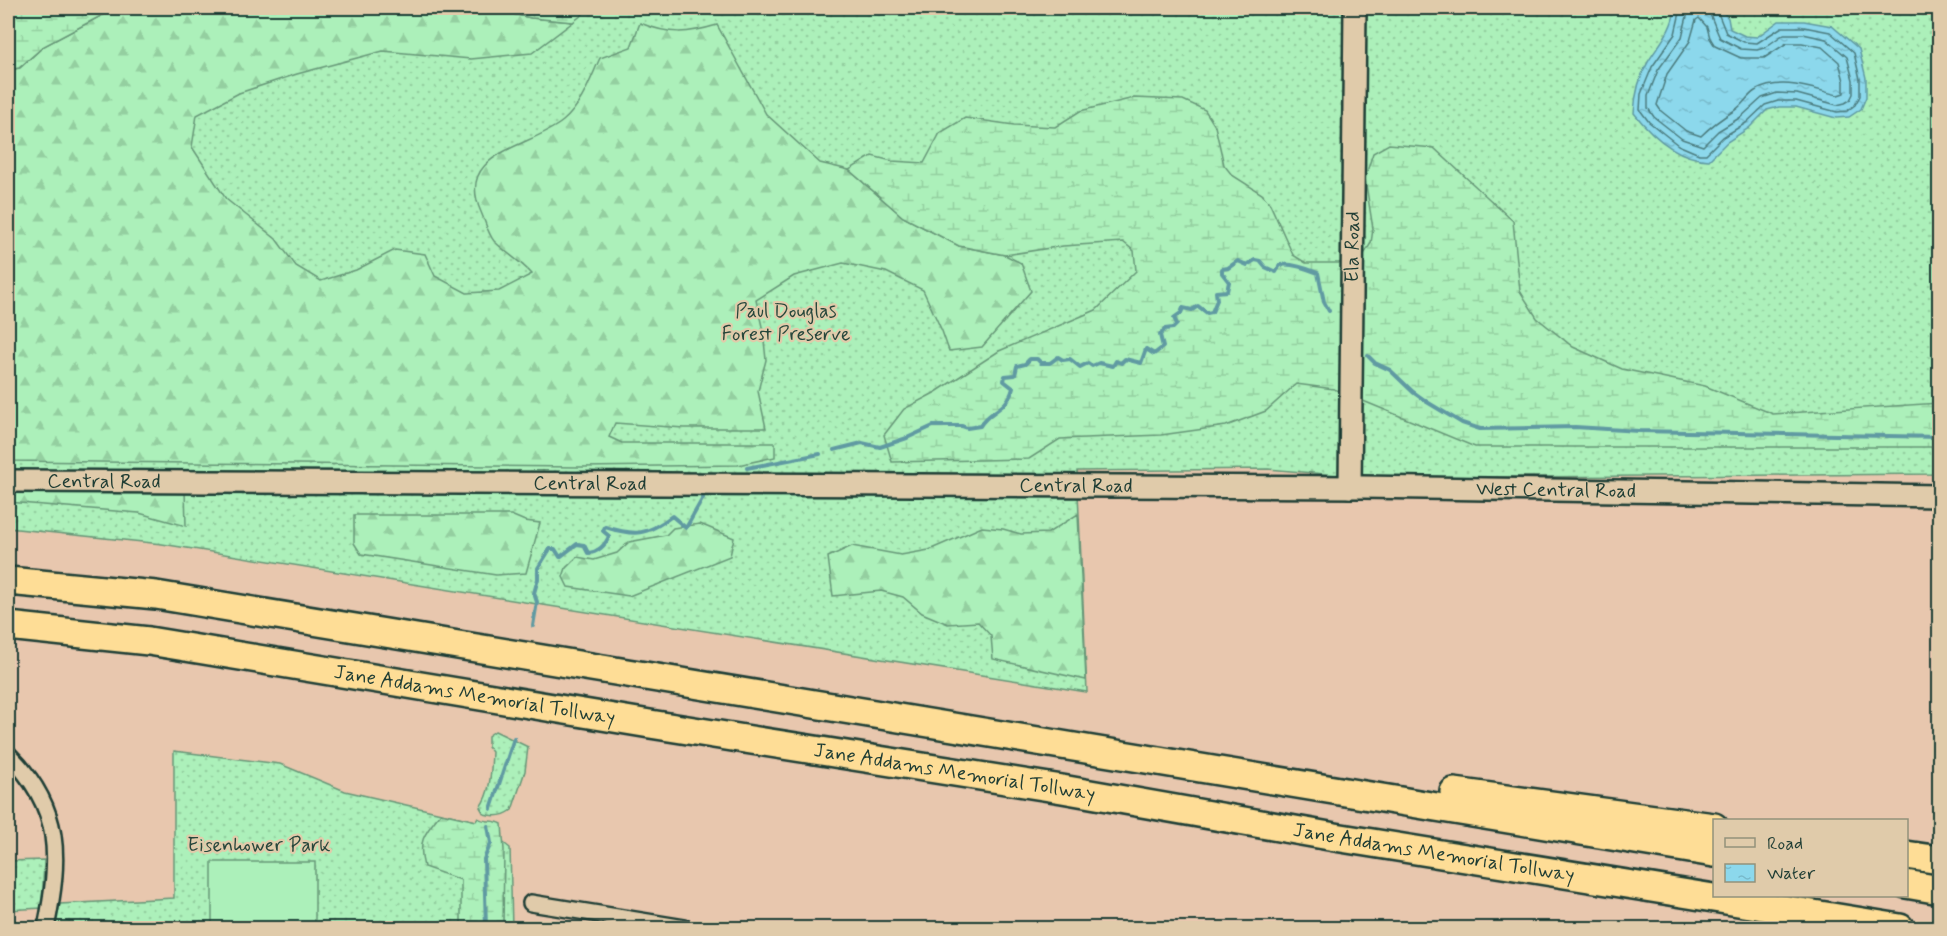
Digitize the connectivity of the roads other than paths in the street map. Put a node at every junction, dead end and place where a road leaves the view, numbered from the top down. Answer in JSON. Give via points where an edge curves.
{"nodes":[{"id":1,"x":1355,"y":8,"type":"edge"},
{"id":2,"x":8,"y":481,"type":"edge"},
{"id":3,"x":1173,"y":486,"type":"joint"},
{"id":4,"x":1350,"y":487,"type":"junction"},
{"id":5,"x":1940,"y":496,"type":"edge"},
{"id":6,"x":8,"y":581,"type":"edge"},
{"id":7,"x":8,"y":626,"type":"edge"},
{"id":8,"x":8,"y":754,"type":"edge"},
{"id":9,"x":1157,"y":760,"type":"junction"},
{"id":10,"x":1713,"y":827,"type":"edge"},
{"id":11,"x":1713,"y":853,"type":"edge"},
{"id":12,"x":1908,"y":855,"type":"edge"},
{"id":13,"x":1940,"y":860,"type":"edge"},
{"id":14,"x":1908,"y":884,"type":"edge"},
{"id":15,"x":1940,"y":890,"type":"edge"},
{"id":16,"x":531,"y":903,"type":"dead end"},
{"id":17,"x":628,"y":924,"type":"edge"},
{"id":18,"x":46,"y":928,"type":"edge"},
{"id":19,"x":685,"y":928,"type":"edge"},
{"id":20,"x":1900,"y":928,"type":"edge"}],
"edges":[{"from":1,"to":4,"type":"street","name":"Ela Road"},
{"from":2,"to":3,"type":"street","name":"Central Road"},
{"from":3,"to":4,"type":"street","name":"West Central Road"},
{"from":4,"to":5,"type":"street","name":"West Central Road"},
{"from":6,"to":9,"type":"highway","via":[[156,595]]},
{"from":7,"to":20,"type":"highway","name":"Jane Addams Memorial Tollway","via":[[160,643]]},
{"from":8,"to":18,"type":"street","via":[[38,792],[49,816],[55,875]]},
{"from":9,"to":10,"type":"highway","via":[[1504,798]]},
{"from":9,"to":11,"type":"highway"},
{"from":12,"to":13,"type":"highway"},
{"from":14,"to":15,"type":"highway"},
{"from":16,"to":17,"type":"street"},
{"from":17,"to":19,"type":"street"}]}
